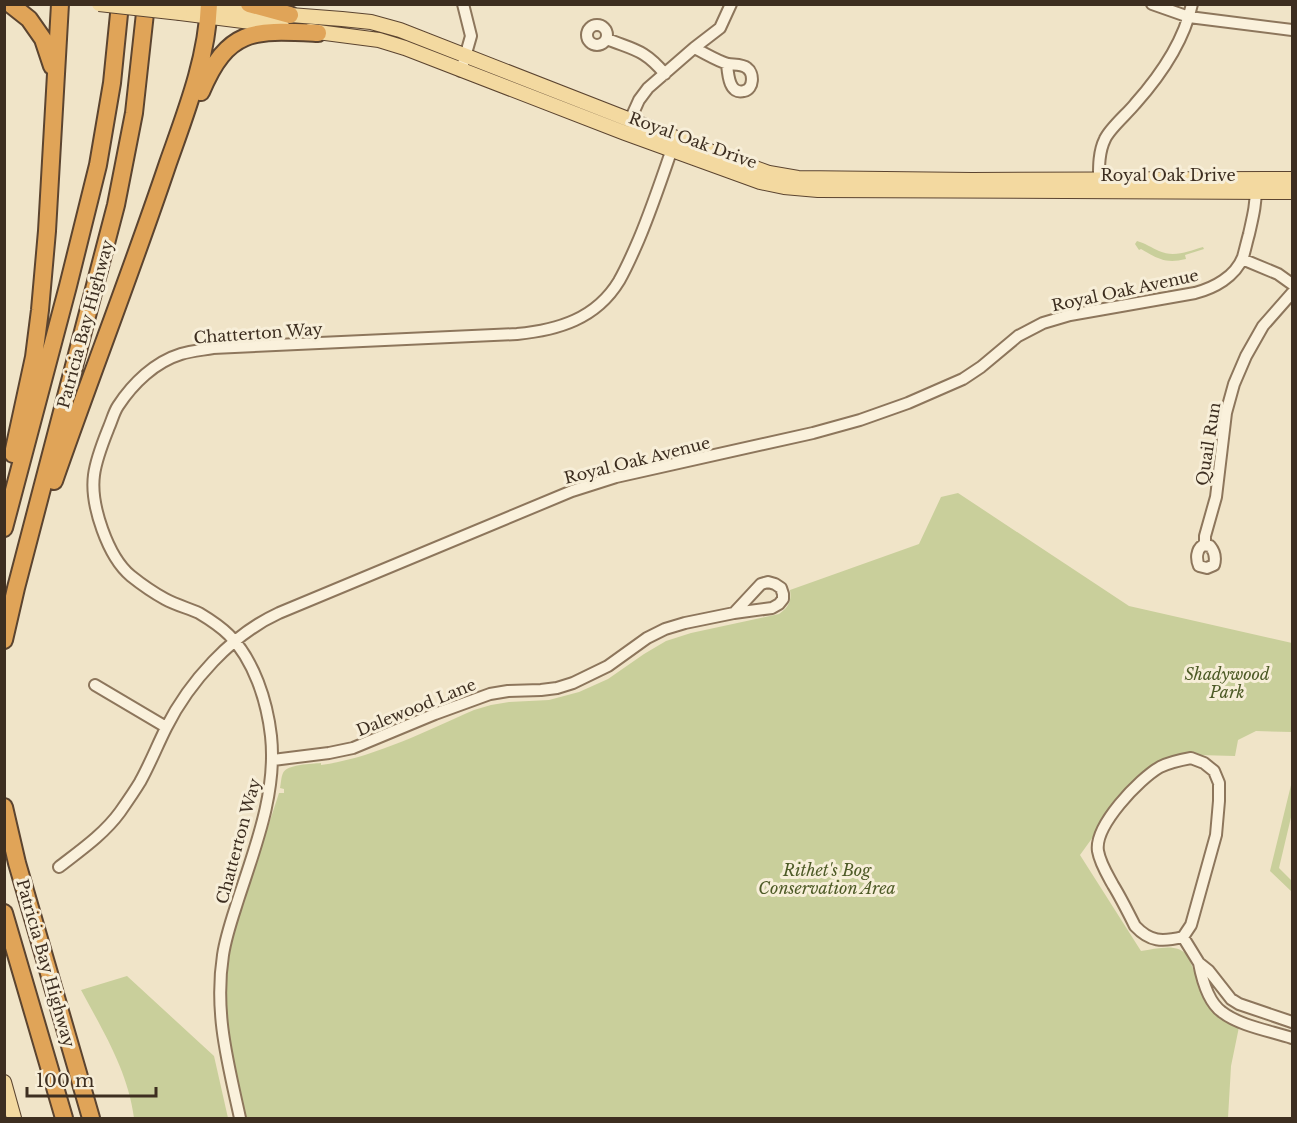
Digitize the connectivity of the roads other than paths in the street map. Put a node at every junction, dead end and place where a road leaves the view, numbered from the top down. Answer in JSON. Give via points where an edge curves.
{"nodes":[{"id":1,"x":10,"y":4,"type":"edge"},
{"id":2,"x":60,"y":4,"type":"edge"},
{"id":3,"x":99,"y":4,"type":"edge"},
{"id":4,"x":120,"y":4,"type":"edge"},
{"id":5,"x":146,"y":4,"type":"edge"},
{"id":6,"x":249,"y":4,"type":"edge"},
{"id":7,"x":463,"y":4,"type":"edge"},
{"id":8,"x":731,"y":4,"type":"edge"},
{"id":9,"x":1152,"y":4,"type":"edge"},
{"id":10,"x":1192,"y":4,"type":"edge"},
{"id":11,"x":182,"y":9,"type":"edge"},
{"id":12,"x":209,"y":10,"type":"edge"},
{"id":13,"x":290,"y":15,"type":"junction"},
{"id":14,"x":1189,"y":17,"type":"junction"},
{"id":15,"x":1293,"y":30,"type":"edge"},
{"id":16,"x":318,"y":33,"type":"junction"},
{"id":17,"x":607,"y":39,"type":"dead end"},
{"id":18,"x":694,"y":48,"type":"junction"},
{"id":19,"x":466,"y":55,"type":"junction"},
{"id":20,"x":727,"y":64,"type":"dead end"},
{"id":21,"x":461,"y":71,"type":"junction"},
{"id":22,"x":665,"y":74,"type":"junction"},
{"id":23,"x":56,"y":78,"type":"junction"},
{"id":24,"x":630,"y":120,"type":"junction"},
{"id":25,"x":673,"y":144,"type":"junction"},
{"id":26,"x":1293,"y":179,"type":"edge"},
{"id":27,"x":1099,"y":185,"type":"junction"},
{"id":28,"x":1256,"y":186,"type":"junction"},
{"id":29,"x":1293,"y":192,"type":"edge"},
{"id":30,"x":151,"y":218,"type":"junction"},
{"id":31,"x":1242,"y":259,"type":"junction"},
{"id":32,"x":1293,"y":284,"type":"edge"},
{"id":33,"x":1293,"y":293,"type":"edge"},
{"id":34,"x":4,"y":487,"type":"edge"},
{"id":35,"x":4,"y":528,"type":"edge"},
{"id":36,"x":1205,"y":545,"type":"dead end"},
{"id":37,"x":734,"y":612,"type":"dead end"},
{"id":38,"x":8,"y":622,"type":"junction"},
{"id":39,"x":4,"y":640,"type":"edge"},
{"id":40,"x":234,"y":641,"type":"junction"},
{"id":41,"x":95,"y":685,"type":"dead end"},
{"id":42,"x":166,"y":727,"type":"junction"},
{"id":43,"x":273,"y":760,"type":"junction"},
{"id":44,"x":4,"y":807,"type":"edge"},
{"id":45,"x":59,"y":867,"type":"dead end"},
{"id":46,"x":4,"y":913,"type":"edge"},
{"id":47,"x":1183,"y":937,"type":"junction"},
{"id":48,"x":1199,"y":963,"type":"junction"},
{"id":49,"x":1293,"y":1022,"type":"edge"},
{"id":50,"x":1293,"y":1038,"type":"edge"},
{"id":51,"x":74,"y":1059,"type":"junction"},
{"id":52,"x":4,"y":1082,"type":"edge"},
{"id":53,"x":14,"y":1119,"type":"edge"},
{"id":54,"x":64,"y":1119,"type":"edge"},
{"id":55,"x":91,"y":1119,"type":"edge"},
{"id":56,"x":98,"y":1119,"type":"edge"},
{"id":57,"x":240,"y":1119,"type":"edge"}],
"edges":[{"from":1,"to":23,"type":"highway","via":[[29,19],[43,39]]},
{"from":2,"to":23,"type":"highway"},
{"from":3,"to":11,"type":"main road","name":"Royal Oak Drive","bridge":true},
{"from":4,"to":35,"type":"highway","name":"Patricia Bay Highway","via":[[98,165]]},
{"from":5,"to":38,"type":"highway","name":"Patricia Bay Highway","via":[[134,113],[116,205]]},
{"from":6,"to":13,"type":"highway"},
{"from":7,"to":19,"type":"street","via":[[471,36]]},
{"from":8,"to":18,"type":"street","via":[[720,28]]},
{"from":9,"to":14,"type":"street"},
{"from":10,"to":14,"type":"street"},
{"from":11,"to":12,"type":"main road","name":"Royal Oak Drive"},
{"from":12,"to":13,"type":"main road","name":"Royal Oak Drive"},
{"from":12,"to":16,"type":"main road","name":"Royal Oak Drive"},
{"from":12,"to":30,"type":"highway","via":[[205,44],[188,107]]},
{"from":13,"to":19,"type":"main road","name":"Royal Oak Drive","via":[[371,22]]},
{"from":14,"to":15,"type":"street"},
{"from":14,"to":27,"type":"street","via":[[1169,59],[1105,138]]},
{"from":16,"to":21,"type":"main road","name":"Royal Oak Drive","via":[[379,40]]},
{"from":16,"to":30,"type":"highway","via":[[259,33],[229,46],[209,73]]},
{"from":17,"to":22,"type":"street","via":[[643,52]]},
{"from":18,"to":20,"type":"street"},
{"from":18,"to":22,"type":"street"},
{"from":19,"to":21,"type":"street"},
{"from":19,"to":24,"type":"main road","name":"Royal Oak Drive"},
{"from":21,"to":25,"type":"main road","name":"Royal Oak Drive"},
{"from":22,"to":24,"type":"street","via":[[648,88]]},
{"from":23,"to":34,"type":"highway","via":[[40,310],[26,397]]},
{"from":24,"to":25,"type":"main road","name":"Royal Oak Drive"},
{"from":25,"to":27,"type":"main road","name":"Royal Oak Drive","via":[[798,178]]},
{"from":25,"to":40,"type":"street","name":"Chatterton Way","via":[[644,227],[619,282],[588,313],[569,323],[517,334],[213,348],[163,362],[134,385],[117,408],[93,476],[96,510],[105,539],[129,575],[165,599],[200,614]]},
{"from":26,"to":28,"type":"main road","name":"Royal Oak Drive"},
{"from":27,"to":28,"type":"main road","name":"Royal Oak Drive"},
{"from":28,"to":29,"type":"main road","name":"Royal Oak Drive"},
{"from":28,"to":31,"type":"street","name":"Royal Oak Avenue","via":[[1256,207]]},
{"from":30,"to":38,"type":"highway","via":[[64,452]]},
{"from":31,"to":32,"type":"street"},
{"from":31,"to":40,"type":"street","name":"Royal Oak Avenue","via":[[1225,279],[1203,291],[1043,323],[1018,336],[963,379],[885,412],[813,433],[615,477],[550,499],[279,613]]},
{"from":33,"to":36,"type":"street","name":"Quail Run","via":[[1263,326],[1234,384]]},
{"from":37,"to":43,"type":"street","name":"Dalewood Lane","via":[[665,629],[608,666],[573,683],[490,694],[353,748]]},
{"from":38,"to":39,"type":"highway","name":"Patricia Bay Highway"},
{"from":40,"to":42,"type":"street","name":"Royal Oak Avenue","via":[[185,694]]},
{"from":40,"to":43,"type":"street","name":"Chatterton Way","via":[[259,687]]},
{"from":41,"to":42,"type":"street"},
{"from":42,"to":45,"type":"street","name":"Royal Oak Avenue","via":[[140,782],[118,814],[92,843]]},
{"from":43,"to":57,"type":"street","name":"Chatterton Way","via":[[265,809],[229,927],[220,979],[220,1022]]},
{"from":44,"to":51,"type":"highway","name":"Patricia Bay Highway"},
{"from":46,"to":54,"type":"highway","name":"Patricia Bay Highway"},
{"from":47,"to":47,"type":"street","via":[[1195,912],[1219,814],[1219,783],[1214,771],[1191,758],[1174,761],[1148,775],[1130,791],[1097,843],[1102,865],[1135,926],[1151,939]]},
{"from":47,"to":48,"type":"street"},
{"from":48,"to":49,"type":"street","via":[[1231,999]]},
{"from":48,"to":50,"type":"street","via":[[1208,992],[1221,1012]]},
{"from":51,"to":55,"type":"highway","name":"Patricia Bay Highway"},
{"from":51,"to":56,"type":"highway","via":[[86,1079]]},
{"from":52,"to":53,"type":"main road"}]}
